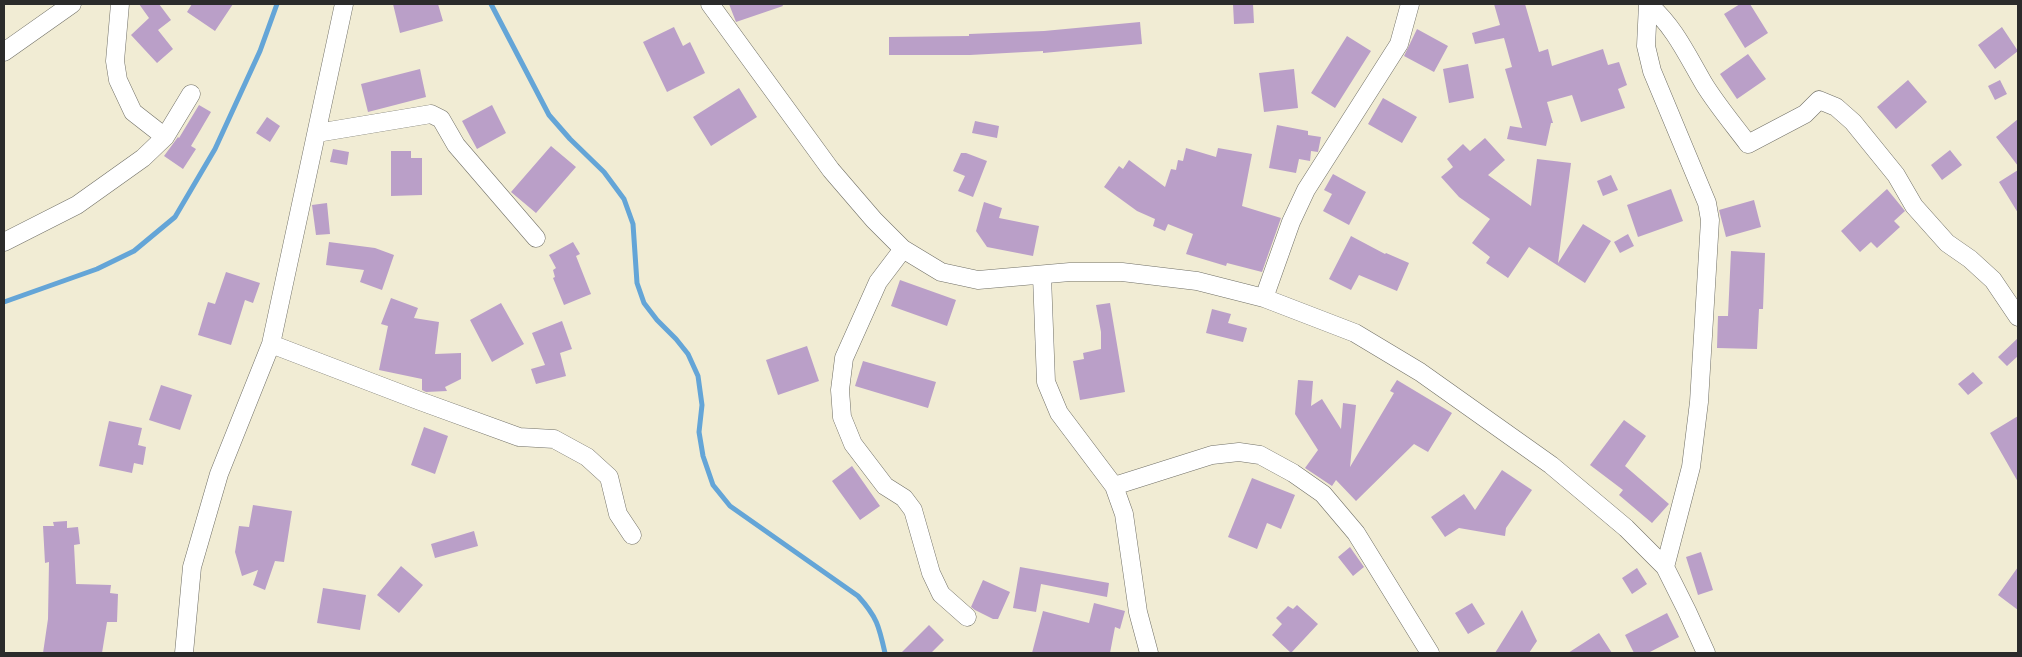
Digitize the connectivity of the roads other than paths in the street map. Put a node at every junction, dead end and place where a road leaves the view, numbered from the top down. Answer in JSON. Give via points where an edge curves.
{"nodes":[{"id":1,"x":72,"y":4,"type":"edge"},
{"id":2,"x":120,"y":4,"type":"edge"},
{"id":3,"x":344,"y":4,"type":"edge"},
{"id":4,"x":710,"y":4,"type":"edge"},
{"id":5,"x":1410,"y":4,"type":"edge"},
{"id":6,"x":1648,"y":4,"type":"edge"},
{"id":7,"x":4,"y":52,"type":"edge"},
{"id":8,"x":191,"y":94,"type":"dead end"},
{"id":9,"x":317,"y":133,"type":"junction"},
{"id":10,"x":165,"y":137,"type":"junction"},
{"id":11,"x":536,"y":238,"type":"dead end"},
{"id":12,"x":4,"y":242,"type":"edge"},
{"id":13,"x":903,"y":249,"type":"junction"},
{"id":14,"x":1042,"y":276,"type":"junction"},
{"id":15,"x":1264,"y":298,"type":"junction"},
{"id":16,"x":2018,"y":317,"type":"edge"},
{"id":17,"x":271,"y":344,"type":"junction"},
{"id":18,"x":1114,"y":486,"type":"junction"},
{"id":19,"x":632,"y":535,"type":"dead end"},
{"id":20,"x":1665,"y":568,"type":"junction"},
{"id":21,"x":967,"y":617,"type":"dead end"},
{"id":22,"x":184,"y":653,"type":"edge"},
{"id":23,"x":1149,"y":653,"type":"edge"},
{"id":24,"x":1430,"y":653,"type":"edge"},
{"id":25,"x":1706,"y":653,"type":"edge"}],
"edges":[{"from":1,"to":7,"type":"street"},
{"from":2,"to":10,"type":"street","via":[[115,61],[118,80],[133,112]]},
{"from":3,"to":9,"type":"street"},
{"from":4,"to":13,"type":"street","via":[[831,170]]},
{"from":5,"to":15,"type":"street","via":[[1399,44],[1306,190]]},
{"from":6,"to":16,"type":"street","via":[[1676,34],[1705,85],[1748,144],[1805,114],[1819,100],[1836,107],[1875,148],[1914,206],[1947,243],[1993,280]]},
{"from":6,"to":20,"type":"street","via":[[1646,46],[1652,71],[1707,203],[1710,220],[1699,402],[1691,467]]},
{"from":8,"to":10,"type":"street"},
{"from":9,"to":11,"type":"street","via":[[431,114],[441,119],[456,146]]},
{"from":9,"to":17,"type":"street"},
{"from":10,"to":12,"type":"street","via":[[143,158],[77,205]]},
{"from":13,"to":14,"type":"street","via":[[941,272],[978,280]]},
{"from":13,"to":21,"type":"street","via":[[878,282],[844,358],[840,390],[842,417],[853,444],[885,486],[904,498],[913,510],[931,573],[941,594]]},
{"from":14,"to":15,"type":"street","via":[[1070,272],[1122,272],[1197,281]]},
{"from":14,"to":18,"type":"street","via":[[1046,382],[1059,413]]},
{"from":15,"to":20,"type":"street","via":[[1355,333],[1420,372],[1551,465],[1626,528]]},
{"from":17,"to":19,"type":"street","via":[[519,436],[554,439],[587,457],[609,477],[618,514]]},
{"from":17,"to":22,"type":"street","via":[[219,474],[199,542],[192,567]]},
{"from":18,"to":23,"type":"street","via":[[1124,514],[1138,612]]},
{"from":18,"to":24,"type":"street","via":[[1212,455],[1239,452],[1260,455],[1323,494],[1356,533]]},
{"from":20,"to":25,"type":"street"}]}
